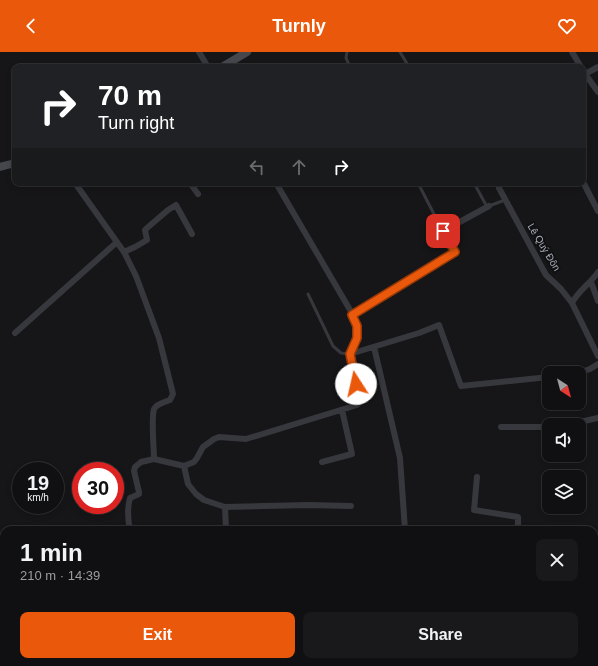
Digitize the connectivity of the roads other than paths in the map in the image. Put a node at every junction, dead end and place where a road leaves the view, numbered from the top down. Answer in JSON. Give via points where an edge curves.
{"nodes":[{"id":1,"x":199,"y":52,"type":"edge"},
{"id":2,"x":247,"y":52,"type":"edge"},
{"id":3,"x":347,"y":52,"type":"edge"},
{"id":4,"x":400,"y":52,"type":"edge"},
{"id":5,"x":572,"y":52,"type":"edge"},
{"id":6,"x":206,"y":64,"type":"edge"},
{"id":7,"x":227,"y":64,"type":"edge"},
{"id":8,"x":349,"y":64,"type":"edge"},
{"id":9,"x":407,"y":64,"type":"edge"},
{"id":10,"x":579,"y":64,"type":"edge"},
{"id":11,"x":598,"y":67,"type":"edge"},
{"id":12,"x":586,"y":72,"type":"edge"},
{"id":13,"x":586,"y":76,"type":"edge"},
{"id":14,"x":598,"y":92,"type":"edge"},
{"id":15,"x":12,"y":164,"type":"edge"},
{"id":16,"x":0,"y":167,"type":"edge"},
{"id":17,"x":77,"y":186,"type":"edge"},
{"id":18,"x":192,"y":186,"type":"edge"},
{"id":19,"x":278,"y":186,"type":"edge"},
{"id":20,"x":420,"y":186,"type":"edge"},
{"id":21,"x":476,"y":186,"type":"edge"},
{"id":22,"x":585,"y":186,"type":"edge"},
{"id":23,"x":499,"y":188,"type":"dead end"},
{"id":24,"x":198,"y":194,"type":"dead end"},
{"id":25,"x":505,"y":200,"type":"junction"},
{"id":26,"x":489,"y":206,"type":"junction"},
{"id":27,"x":598,"y":211,"type":"edge"},
{"id":28,"x":436,"y":218,"type":"joint"},
{"id":29,"x":443,"y":231,"type":"junction"},
{"id":30,"x":192,"y":234,"type":"dead end"},
{"id":31,"x":117,"y":242,"type":"junction"},
{"id":32,"x":124,"y":252,"type":"junction"},
{"id":33,"x":598,"y":272,"type":"edge"},
{"id":34,"x":591,"y":282,"type":"junction"},
{"id":35,"x":308,"y":294,"type":"dead end"},
{"id":36,"x":598,"y":301,"type":"edge"},
{"id":37,"x":572,"y":303,"type":"junction"},
{"id":38,"x":352,"y":315,"type":"junction"},
{"id":39,"x":15,"y":333,"type":"dead end"},
{"id":40,"x":374,"y":347,"type":"junction"},
{"id":41,"x":350,"y":354,"type":"junction"},
{"id":42,"x":598,"y":356,"type":"edge"},
{"id":43,"x":598,"y":364,"type":"edge"},
{"id":44,"x":586,"y":370,"type":"edge"},
{"id":45,"x":542,"y":378,"type":"edge"},
{"id":46,"x":342,"y":410,"type":"junction"},
{"id":47,"x":598,"y":418,"type":"edge"},
{"id":48,"x":586,"y":421,"type":"edge"},
{"id":49,"x":501,"y":427,"type":"dead end"},
{"id":50,"x":542,"y":427,"type":"edge"},
{"id":51,"x":154,"y":460,"type":"junction"},
{"id":52,"x":322,"y":462,"type":"dead end"},
{"id":53,"x":184,"y":466,"type":"junction"},
{"id":54,"x":477,"y":477,"type":"dead end"},
{"id":55,"x":351,"y":506,"type":"dead end"},
{"id":56,"x":225,"y":507,"type":"junction"},
{"id":57,"x":129,"y":526,"type":"edge"},
{"id":58,"x":226,"y":526,"type":"edge"},
{"id":59,"x":405,"y":526,"type":"edge"},
{"id":60,"x":518,"y":526,"type":"edge"}],
"edges":[{"from":1,"to":6,"type":"street"},
{"from":2,"to":7,"type":"street"},
{"from":3,"to":8,"type":"lane"},
{"from":4,"to":9,"type":"lane"},
{"from":5,"to":10,"type":"street"},
{"from":11,"to":12,"type":"street"},
{"from":13,"to":14,"type":"street"},
{"from":15,"to":16,"type":"street"},
{"from":17,"to":31,"type":"street"},
{"from":18,"to":24,"type":"street"},
{"from":19,"to":38,"type":"street"},
{"from":20,"to":28,"type":"lane"},
{"from":21,"to":26,"type":"lane"},
{"from":22,"to":27,"type":"street"},
{"from":23,"to":25,"type":"street","name":"Lê Quý Đôn"},
{"from":25,"to":26,"type":"lane"},
{"from":25,"to":37,"type":"street","name":"Lê Quý Đôn","via":[[546,275]]},
{"from":26,"to":29,"type":"street"},
{"from":28,"to":29,"type":"street"},
{"from":29,"to":38,"type":"street","via":[[455,252]]},
{"from":30,"to":32,"type":"street","via":[[176,205],[145,230],[146,240]]},
{"from":31,"to":32,"type":"street"},
{"from":31,"to":39,"type":"street"},
{"from":32,"to":51,"type":"street","via":[[136,276],[159,338],[174,394],[170,400],[160,403],[154,409]]},
{"from":33,"to":34,"type":"street"},
{"from":34,"to":36,"type":"street"},
{"from":34,"to":37,"type":"street"},
{"from":35,"to":41,"type":"lane","via":[[333,346],[341,353]]},
{"from":37,"to":42,"type":"street","name":"Lê Quý Đôn"},
{"from":38,"to":41,"type":"street","via":[[357,326],[357,338]]},
{"from":40,"to":41,"type":"street"},
{"from":40,"to":45,"type":"street","via":[[439,325],[461,386]]},
{"from":40,"to":59,"type":"street","via":[[400,458]]},
{"from":41,"to":46,"type":"street","via":[[359,404]]},
{"from":43,"to":44,"type":"street"},
{"from":46,"to":52,"type":"street","via":[[352,454]]},
{"from":46,"to":53,"type":"street","via":[[246,439],[214,438],[203,447],[194,462]]},
{"from":47,"to":48,"type":"street"},
{"from":49,"to":50,"type":"street"},
{"from":51,"to":53,"type":"street"},
{"from":51,"to":57,"type":"street","via":[[141,462],[135,467],[139,494],[129,501]]},
{"from":53,"to":56,"type":"street","via":[[188,484],[196,494],[204,500]]},
{"from":54,"to":60,"type":"street","via":[[474,510],[518,517]]},
{"from":55,"to":56,"type":"street"},
{"from":56,"to":58,"type":"street"}]}
